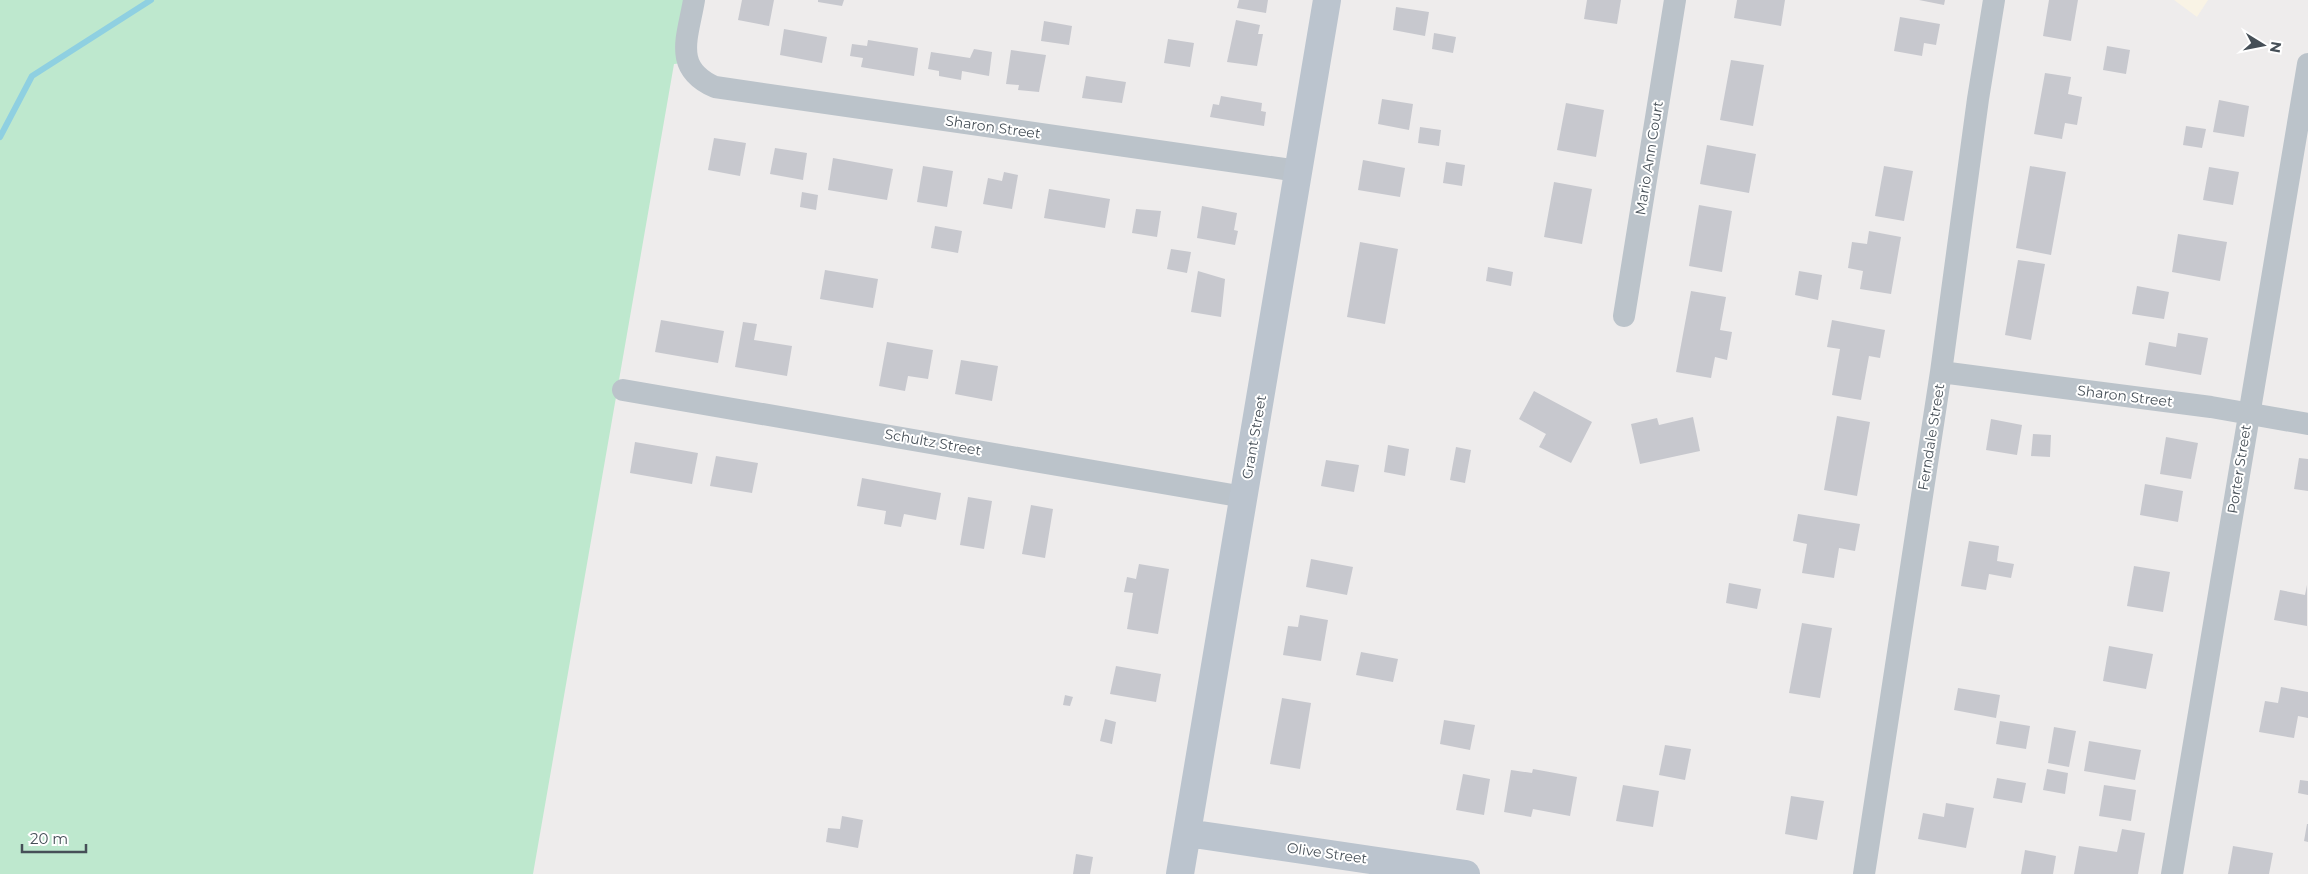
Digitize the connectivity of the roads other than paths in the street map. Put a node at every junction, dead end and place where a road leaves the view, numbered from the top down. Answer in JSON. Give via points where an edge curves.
{"nodes":[{"id":1,"x":694,"y":0,"type":"edge"},
{"id":2,"x":1328,"y":0,"type":"edge"},
{"id":3,"x":1675,"y":0,"type":"edge"},
{"id":4,"x":1994,"y":0,"type":"edge"},
{"id":5,"x":2308,"y":64,"type":"edge"},
{"id":6,"x":1298,"y":171,"type":"junction"},
{"id":7,"x":1624,"y":316,"type":"dead end"},
{"id":8,"x":1941,"y":372,"type":"junction"},
{"id":9,"x":622,"y":390,"type":"dead end"},
{"id":10,"x":2248,"y":414,"type":"junction"},
{"id":11,"x":2308,"y":424,"type":"edge"},
{"id":12,"x":1244,"y":497,"type":"junction"},
{"id":13,"x":1187,"y":833,"type":"junction"},
{"id":14,"x":1180,"y":874,"type":"edge"},
{"id":15,"x":1466,"y":874,"type":"edge"},
{"id":16,"x":1864,"y":874,"type":"edge"},
{"id":17,"x":2172,"y":874,"type":"edge"}],
"edges":[{"from":1,"to":6,"type":"street","name":"Sharon Street","via":[[686,58],[692,72],[701,81],[716,87]]},
{"from":2,"to":6,"type":"street","name":"Grant Street"},
{"from":3,"to":7,"type":"street","name":"Mario Ann Court"},
{"from":4,"to":8,"type":"street","name":"Ferndale Street"},
{"from":5,"to":10,"type":"street","name":"Porter Street"},
{"from":6,"to":12,"type":"street","name":"Grant Street"},
{"from":8,"to":10,"type":"street","name":"Sharon Street"},
{"from":8,"to":16,"type":"street","name":"Ferndale Street"},
{"from":9,"to":12,"type":"street","name":"Schultz Street"},
{"from":10,"to":11,"type":"street","name":"Sharon Street"},
{"from":10,"to":17,"type":"street","name":"Porter Street"},
{"from":12,"to":13,"type":"street","name":"Grant Street"},
{"from":13,"to":14,"type":"street","name":"Grant Street"},
{"from":13,"to":15,"type":"street","name":"Olive Street"}]}
